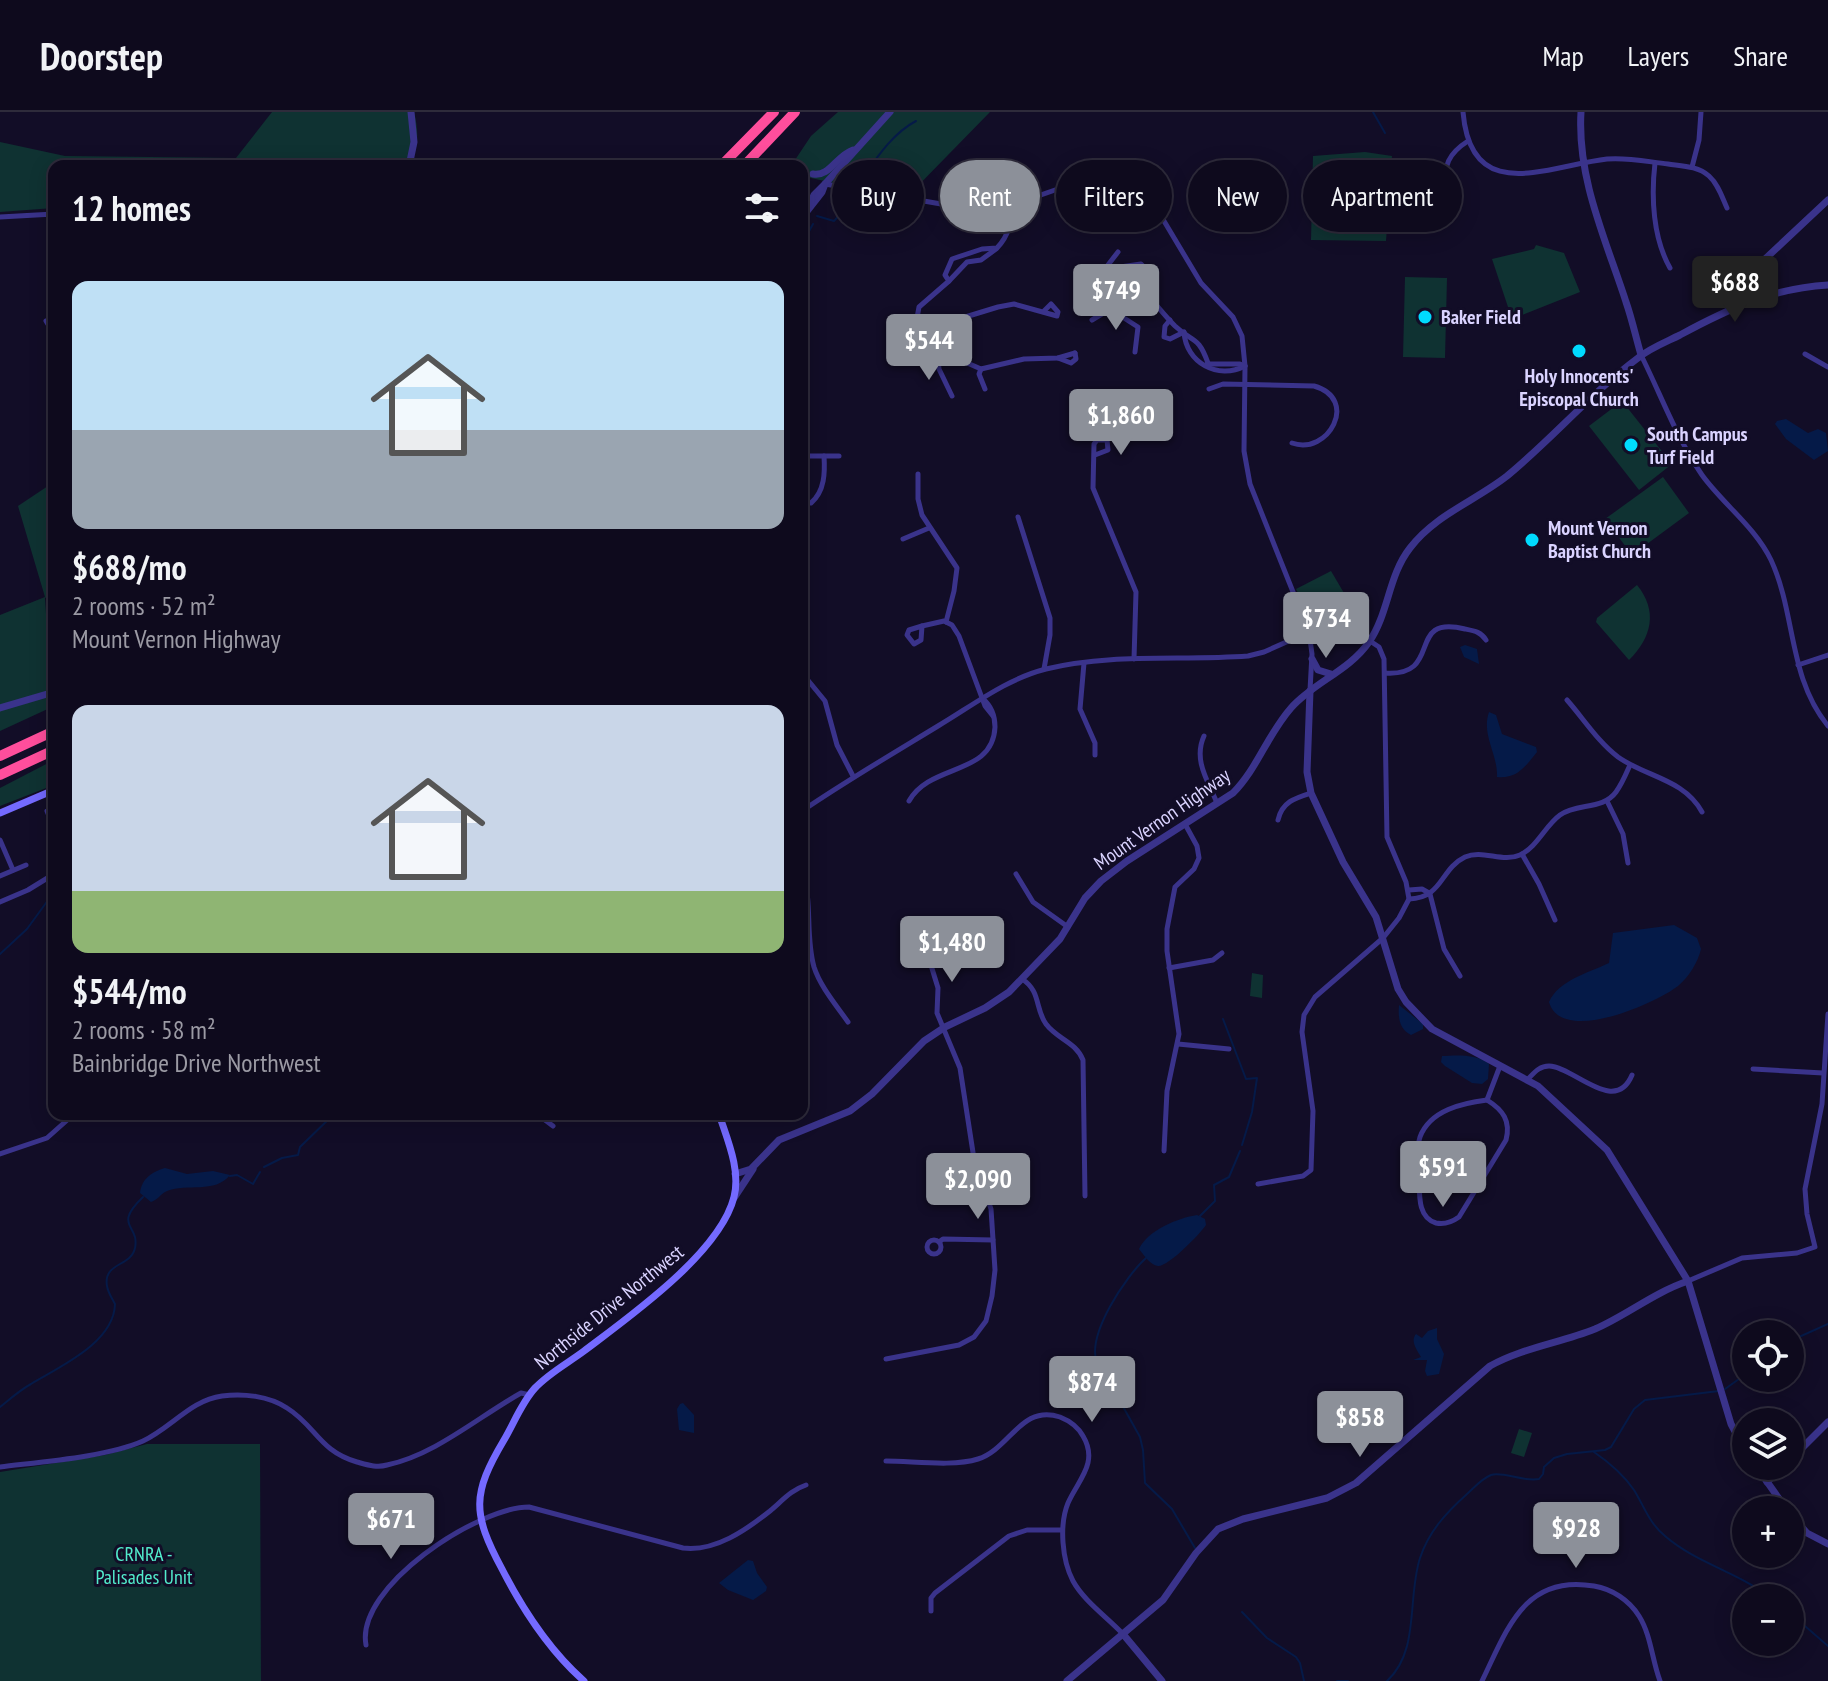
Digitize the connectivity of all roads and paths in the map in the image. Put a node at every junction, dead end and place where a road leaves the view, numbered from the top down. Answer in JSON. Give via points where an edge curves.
{"nodes":[{"id":1,"x":411,"y":112,"type":"edge"},
{"id":2,"x":774,"y":112,"type":"edge"},
{"id":3,"x":795,"y":112,"type":"edge"},
{"id":4,"x":890,"y":112,"type":"edge"},
{"id":5,"x":1463,"y":112,"type":"edge"},
{"id":6,"x":1581,"y":112,"type":"edge"},
{"id":7,"x":1701,"y":112,"type":"edge"},
{"id":8,"x":1468,"y":141,"type":"junction"},
{"id":9,"x":855,"y":149,"type":"junction"},
{"id":10,"x":410,"y":160,"type":"edge"},
{"id":11,"x":726,"y":160,"type":"edge"},
{"id":12,"x":750,"y":160,"type":"edge"},
{"id":13,"x":1448,"y":160,"type":"edge"},
{"id":14,"x":1583,"y":163,"type":"junction"},
{"id":15,"x":1655,"y":163,"type":"junction"},
{"id":16,"x":1692,"y":167,"type":"junction"},
{"id":17,"x":813,"y":174,"type":"dead end"},
{"id":18,"x":825,"y":184,"type":"junction"},
{"id":19,"x":1040,"y":195,"type":"edge"},
{"id":20,"x":1828,"y":200,"type":"edge"},
{"id":21,"x":940,"y":205,"type":"edge"},
{"id":22,"x":1727,"y":208,"type":"dead end"},
{"id":23,"x":808,"y":211,"type":"edge"},
{"id":24,"x":48,"y":214,"type":"edge"},
{"id":25,"x":0,"y":217,"type":"edge"},
{"id":26,"x":1008,"y":232,"type":"edge"},
{"id":27,"x":997,"y":248,"type":"junction"},
{"id":28,"x":1118,"y":252,"type":"dead end"},
{"id":29,"x":1120,"y":267,"type":"dead end"},
{"id":30,"x":1670,"y":268,"type":"dead end"},
{"id":31,"x":1751,"y":273,"type":"junction"},
{"id":32,"x":949,"y":281,"type":"junction"},
{"id":33,"x":1828,"y":285,"type":"edge"},
{"id":34,"x":1131,"y":292,"type":"junction"},
{"id":35,"x":1145,"y":292,"type":"junction"},
{"id":36,"x":1757,"y":298,"type":"junction"},
{"id":37,"x":1156,"y":304,"type":"junction"},
{"id":38,"x":1110,"y":309,"type":"junction"},
{"id":39,"x":1730,"y":309,"type":"junction"},
{"id":40,"x":1043,"y":312,"type":"junction"},
{"id":41,"x":1092,"y":320,"type":"dead end"},
{"id":42,"x":1170,"y":320,"type":"junction"},
{"id":43,"x":46,"y":321,"type":"dead end"},
{"id":44,"x":48,"y":324,"type":"edge"},
{"id":45,"x":915,"y":324,"type":"junction"},
{"id":46,"x":1184,"y":332,"type":"junction"},
{"id":47,"x":1135,"y":352,"type":"dead end"},
{"id":48,"x":1805,"y":354,"type":"dead end"},
{"id":49,"x":1641,"y":355,"type":"junction"},
{"id":50,"x":1058,"y":358,"type":"dead end"},
{"id":51,"x":938,"y":359,"type":"junction"},
{"id":52,"x":1206,"y":365,"type":"junction"},
{"id":53,"x":1245,"y":366,"type":"junction"},
{"id":54,"x":1828,"y":367,"type":"edge"},
{"id":55,"x":981,"y":369,"type":"junction"},
{"id":56,"x":1245,"y":384,"type":"junction"},
{"id":57,"x":985,"y":389,"type":"dead end"},
{"id":58,"x":1209,"y":389,"type":"dead end"},
{"id":59,"x":952,"y":396,"type":"dead end"},
{"id":60,"x":1292,"y":443,"type":"dead end"},
{"id":61,"x":1095,"y":455,"type":"dead end"},
{"id":62,"x":809,"y":456,"type":"dead end"},
{"id":63,"x":824,"y":456,"type":"junction"},
{"id":64,"x":839,"y":456,"type":"dead end"},
{"id":65,"x":918,"y":474,"type":"dead end"},
{"id":66,"x":808,"y":503,"type":"edge"},
{"id":67,"x":1018,"y":517,"type":"dead end"},
{"id":68,"x":929,"y":528,"type":"junction"},
{"id":69,"x":903,"y":539,"type":"dead end"},
{"id":70,"x":946,"y":622,"type":"junction"},
{"id":71,"x":922,"y":626,"type":"dead end"},
{"id":72,"x":1309,"y":632,"type":"junction"},
{"id":73,"x":1486,"y":640,"type":"dead end"},
{"id":74,"x":1370,"y":641,"type":"junction"},
{"id":75,"x":1828,"y":655,"type":"edge"},
{"id":76,"x":1134,"y":659,"type":"junction"},
{"id":77,"x":1312,"y":659,"type":"junction"},
{"id":78,"x":1084,"y":663,"type":"junction"},
{"id":79,"x":1798,"y":665,"type":"junction"},
{"id":80,"x":1044,"y":669,"type":"junction"},
{"id":81,"x":1336,"y":672,"type":"junction"},
{"id":82,"x":1385,"y":673,"type":"junction"},
{"id":83,"x":808,"y":680,"type":"edge"},
{"id":84,"x":1310,"y":691,"type":"junction"},
{"id":85,"x":48,"y":694,"type":"edge"},
{"id":86,"x":983,"y":699,"type":"junction"},
{"id":87,"x":1567,"y":700,"type":"dead end"},
{"id":88,"x":1293,"y":706,"type":"junction"},
{"id":89,"x":0,"y":708,"type":"edge"},
{"id":90,"x":1309,"y":713,"type":"junction"},
{"id":91,"x":1828,"y":726,"type":"edge"},
{"id":92,"x":48,"y":728,"type":"edge"},
{"id":93,"x":48,"y":734,"type":"edge"},
{"id":94,"x":1204,"y":736,"type":"dead end"},
{"id":95,"x":48,"y":753,"type":"edge"},
{"id":96,"x":3,"y":754,"type":"edge"},
{"id":97,"x":1095,"y":755,"type":"dead end"},
{"id":98,"x":1630,"y":765,"type":"junction"},
{"id":99,"x":0,"y":775,"type":"edge"},
{"id":100,"x":853,"y":776,"type":"junction"},
{"id":101,"x":48,"y":793,"type":"edge"},
{"id":102,"x":1311,"y":793,"type":"junction"},
{"id":103,"x":909,"y":801,"type":"dead end"},
{"id":104,"x":1607,"y":801,"type":"junction"},
{"id":105,"x":1217,"y":804,"type":"junction"},
{"id":106,"x":808,"y":807,"type":"edge"},
{"id":107,"x":1702,"y":812,"type":"dead end"},
{"id":108,"x":0,"y":813,"type":"edge"},
{"id":109,"x":1278,"y":820,"type":"dead end"},
{"id":110,"x":1185,"y":824,"type":"junction"},
{"id":111,"x":0,"y":840,"type":"edge"},
{"id":112,"x":1522,"y":854,"type":"junction"},
{"id":113,"x":1628,"y":863,"type":"dead end"},
{"id":114,"x":26,"y":865,"type":"dead end"},
{"id":115,"x":13,"y":870,"type":"junction"},
{"id":116,"x":1016,"y":874,"type":"dead end"},
{"id":117,"x":0,"y":876,"type":"edge"},
{"id":118,"x":48,"y":878,"type":"edge"},
{"id":119,"x":1409,"y":890,"type":"junction"},
{"id":120,"x":1429,"y":893,"type":"junction"},
{"id":121,"x":1409,"y":899,"type":"junction"},
{"id":122,"x":0,"y":902,"type":"edge"},
{"id":123,"x":808,"y":903,"type":"edge"},
{"id":124,"x":1555,"y":920,"type":"dead end"},
{"id":125,"x":1069,"y":927,"type":"junction"},
{"id":126,"x":942,"y":938,"type":"dead end"},
{"id":127,"x":1383,"y":938,"type":"junction"},
{"id":128,"x":1222,"y":953,"type":"dead end"},
{"id":129,"x":1169,"y":968,"type":"junction"},
{"id":130,"x":1460,"y":976,"type":"dead end"},
{"id":131,"x":1022,"y":979,"type":"junction"},
{"id":132,"x":1828,"y":1014,"type":"edge"},
{"id":133,"x":848,"y":1022,"type":"dead end"},
{"id":134,"x":941,"y":1029,"type":"junction"},
{"id":135,"x":1178,"y":1044,"type":"junction"},
{"id":136,"x":1229,"y":1049,"type":"dead end"},
{"id":137,"x":1501,"y":1065,"type":"junction"},
{"id":138,"x":1753,"y":1069,"type":"dead end"},
{"id":139,"x":1823,"y":1073,"type":"junction"},
{"id":140,"x":1632,"y":1075,"type":"dead end"},
{"id":141,"x":1528,"y":1079,"type":"junction"},
{"id":142,"x":1487,"y":1100,"type":"junction"},
{"id":143,"x":67,"y":1120,"type":"edge"},
{"id":144,"x":545,"y":1120,"type":"edge"},
{"id":145,"x":721,"y":1120,"type":"edge"},
{"id":146,"x":553,"y":1126,"type":"dead end"},
{"id":147,"x":1164,"y":1151,"type":"dead end"},
{"id":148,"x":0,"y":1154,"type":"edge"},
{"id":149,"x":733,"y":1162,"type":"junction"},
{"id":150,"x":754,"y":1167,"type":"junction"},
{"id":151,"x":735,"y":1174,"type":"junction"},
{"id":152,"x":1258,"y":1184,"type":"dead end"},
{"id":153,"x":1085,"y":1196,"type":"dead end"},
{"id":154,"x":734,"y":1198,"type":"junction"},
{"id":155,"x":993,"y":1240,"type":"junction"},
{"id":156,"x":939,"y":1242,"type":"dead end"},
{"id":157,"x":1688,"y":1281,"type":"junction"},
{"id":158,"x":886,"y":1359,"type":"dead end"},
{"id":159,"x":530,"y":1395,"type":"junction"},
{"id":160,"x":1828,"y":1422,"type":"edge"},
{"id":161,"x":1732,"y":1426,"type":"edge"},
{"id":162,"x":1804,"y":1446,"type":"edge"},
{"id":163,"x":886,"y":1461,"type":"dead end"},
{"id":164,"x":0,"y":1467,"type":"edge"},
{"id":165,"x":1767,"y":1482,"type":"edge"},
{"id":166,"x":806,"y":1485,"type":"dead end"},
{"id":167,"x":1777,"y":1496,"type":"edge"},
{"id":168,"x":481,"y":1522,"type":"junction"},
{"id":169,"x":1062,"y":1530,"type":"junction"},
{"id":170,"x":1804,"y":1530,"type":"edge"},
{"id":171,"x":1828,"y":1544,"type":"edge"},
{"id":172,"x":931,"y":1611,"type":"dead end"},
{"id":173,"x":1123,"y":1634,"type":"junction"},
{"id":174,"x":366,"y":1645,"type":"dead end"},
{"id":175,"x":581,"y":1680,"type":"edge"},
{"id":176,"x":1067,"y":1681,"type":"edge"},
{"id":177,"x":1162,"y":1681,"type":"edge"},
{"id":178,"x":1482,"y":1681,"type":"edge"},
{"id":179,"x":1660,"y":1681,"type":"edge"}],
"edges":[{"from":1,"to":10,"type":"street"},
{"from":2,"to":11,"type":"highway"},
{"from":3,"to":12,"type":"highway"},
{"from":4,"to":9,"type":"street"},
{"from":5,"to":8,"type":"street"},
{"from":6,"to":14,"type":"street"},
{"from":7,"to":16,"type":"street"},
{"from":8,"to":13,"type":"street"},
{"from":8,"to":14,"type":"street","via":[[1484,162],[1509,174]]},
{"from":9,"to":17,"type":"street","via":[[841,154],[826,173]]},
{"from":9,"to":18,"type":"street"},
{"from":14,"to":15,"type":"street"},
{"from":14,"to":49,"type":"street"},
{"from":15,"to":16,"type":"street"},
{"from":15,"to":30,"type":"street","via":[[1652,198]]},
{"from":16,"to":22,"type":"street","via":[[1712,179]]},
{"from":18,"to":21,"type":"street"},
{"from":18,"to":23,"type":"street"},
{"from":19,"to":53,"type":"street","via":[[1087,181],[1109,185],[1150,206],[1169,226],[1201,283],[1233,317],[1242,336]]},
{"from":20,"to":31,"type":"street"},
{"from":24,"to":25,"type":"street"},
{"from":26,"to":27,"type":"street"},
{"from":27,"to":32,"type":"street","via":[[981,260],[967,262]]},
{"from":27,"to":32,"type":"street","via":[[952,259],[945,275]]},
{"from":28,"to":38,"type":"street","via":[[1101,274]]},
{"from":29,"to":35,"type":"street","via":[[1141,264],[1149,269]]},
{"from":31,"to":36,"type":"street"},
{"from":31,"to":39,"type":"street"},
{"from":32,"to":45,"type":"street","via":[[919,307]]},
{"from":33,"to":36,"type":"street","name":"Mount Vernon Highway"},
{"from":34,"to":35,"type":"street"},
{"from":34,"to":37,"type":"street","via":[[1141,308]]},
{"from":34,"to":38,"type":"street"},
{"from":35,"to":37,"type":"street"},
{"from":36,"to":39,"type":"street","name":"Mount Vernon Highway"},
{"from":37,"to":42,"type":"street"},
{"from":38,"to":41,"type":"street"},
{"from":38,"to":47,"type":"street","via":[[1138,327]]},
{"from":39,"to":49,"type":"street","name":"Mount Vernon Highway"},
{"from":40,"to":40,"type":"street","via":[[1057,316],[1058,312],[1051,304]]},
{"from":40,"to":45,"type":"street","via":[[1014,304],[998,307],[962,318],[943,338]]},
{"from":42,"to":46,"type":"street"},
{"from":42,"to":46,"type":"street","via":[[1164,337]]},
{"from":43,"to":44,"type":"street"},
{"from":45,"to":51,"type":"street","via":[[912,345],[919,357]]},
{"from":46,"to":52,"type":"street","via":[[1189,351]]},
{"from":46,"to":52,"type":"street","via":[[1202,346]]},
{"from":48,"to":54,"type":"street"},
{"from":49,"to":74,"type":"street","name":"Mount Vernon Highway","via":[[1507,475],[1419,536],[1396,569]]},
{"from":49,"to":79,"type":"street","via":[[1696,466],[1770,558]]},
{"from":50,"to":55,"type":"street"},
{"from":51,"to":55,"type":"street"},
{"from":51,"to":59,"type":"street"},
{"from":52,"to":53,"type":"street","via":[[1221,371]]},
{"from":53,"to":56,"type":"street"},
{"from":55,"to":57,"type":"street"},
{"from":56,"to":58,"type":"street"},
{"from":56,"to":60,"type":"street","via":[[1314,386],[1331,396],[1337,414],[1332,430],[1307,445]]},
{"from":56,"to":72,"type":"street","via":[[1244,451],[1250,484]]},
{"from":61,"to":76,"type":"street","via":[[1093,488],[1136,592]]},
{"from":62,"to":63,"type":"street"},
{"from":63,"to":64,"type":"street"},
{"from":63,"to":66,"type":"street","via":[[819,495]]},
{"from":65,"to":68,"type":"street","via":[[918,499]]},
{"from":67,"to":80,"type":"street","via":[[1050,618]]},
{"from":68,"to":69,"type":"street"},
{"from":68,"to":70,"type":"street","via":[[957,568]]},
{"from":70,"to":71,"type":"street"},
{"from":70,"to":86,"type":"street","via":[[959,636]]},
{"from":72,"to":76,"type":"street","via":[[1248,656]]},
{"from":72,"to":77,"type":"street"},
{"from":73,"to":82,"type":"street","via":[[1478,632],[1440,626],[1428,636],[1414,667]]},
{"from":74,"to":81,"type":"street","name":"Mount Vernon Highway"},
{"from":74,"to":82,"type":"street","via":[[1383,654]]},
{"from":75,"to":79,"type":"street"},
{"from":76,"to":78,"type":"street"},
{"from":77,"to":81,"type":"street","via":[[1318,670]]},
{"from":77,"to":84,"type":"street"},
{"from":78,"to":80,"type":"street"},
{"from":78,"to":97,"type":"street","via":[[1080,709]]},
{"from":79,"to":91,"type":"street","via":[[1809,699]]},
{"from":80,"to":86,"type":"street"},
{"from":81,"to":84,"type":"street","name":"Mount Vernon Highway"},
{"from":82,"to":119,"type":"street","via":[[1387,837]]},
{"from":83,"to":100,"type":"street","via":[[825,701],[837,745]]},
{"from":84,"to":88,"type":"street","name":"Mount Vernon Highway"},
{"from":84,"to":90,"type":"street"},
{"from":85,"to":89,"type":"street"},
{"from":86,"to":100,"type":"street"},
{"from":86,"to":103,"type":"street","via":[[993,716],[994,742],[985,756],[931,780]]},
{"from":87,"to":98,"type":"street"},
{"from":88,"to":90,"type":"street","via":[[1303,706]]},
{"from":88,"to":105,"type":"street","name":"Mount Vernon Highway","via":[[1242,784]]},
{"from":90,"to":102,"type":"street"},
{"from":92,"to":96,"type":"highway"},
{"from":93,"to":96,"type":"highway"},
{"from":94,"to":105,"type":"street","via":[[1200,761]]},
{"from":95,"to":99,"type":"highway"},
{"from":98,"to":104,"type":"street"},
{"from":98,"to":107,"type":"street","via":[[1675,784]]},
{"from":100,"to":106,"type":"street"},
{"from":101,"to":108,"type":"main road"},
{"from":102,"to":109,"type":"street","via":[[1288,803]]},
{"from":102,"to":127,"type":"street"},
{"from":104,"to":112,"type":"street","via":[[1562,813]]},
{"from":104,"to":113,"type":"street","via":[[1623,834]]},
{"from":105,"to":110,"type":"street","name":"Mount Vernon Highway"},
{"from":110,"to":125,"type":"street","name":"Mount Vernon Highway","via":[[1101,881]]},
{"from":110,"to":129,"type":"street","via":[[1199,858],[1173,892],[1166,937]]},
{"from":111,"to":115,"type":"street"},
{"from":112,"to":120,"type":"street","via":[[1468,856]]},
{"from":112,"to":124,"type":"street"},
{"from":114,"to":115,"type":"street"},
{"from":115,"to":117,"type":"street"},
{"from":116,"to":125,"type":"street","via":[[1033,902]]},
{"from":118,"to":122,"type":"street"},
{"from":119,"to":120,"type":"street"},
{"from":119,"to":121,"type":"street"},
{"from":120,"to":121,"type":"street"},
{"from":120,"to":130,"type":"street","via":[[1444,949]]},
{"from":121,"to":127,"type":"street"},
{"from":123,"to":133,"type":"street","via":[[814,966]]},
{"from":125,"to":131,"type":"street","name":"Mount Vernon Highway"},
{"from":126,"to":134,"type":"street","via":[[930,962]]},
{"from":127,"to":137,"type":"street","via":[[1395,984],[1421,1019],[1441,1036]]},
{"from":127,"to":152,"type":"street","via":[[1315,997],[1304,1015],[1313,1111],[1311,1170]]},
{"from":128,"to":129,"type":"street","via":[[1213,960]]},
{"from":129,"to":135,"type":"street"},
{"from":131,"to":134,"type":"street","name":"Mount Vernon Highway","via":[[995,1003]]},
{"from":131,"to":153,"type":"street","via":[[1035,991],[1046,1024],[1083,1060]]},
{"from":132,"to":139,"type":"street"},
{"from":134,"to":150,"type":"street","name":"Mount Vernon Highway","via":[[858,1106],[779,1140]]},
{"from":134,"to":155,"type":"street","via":[[960,1068]]},
{"from":135,"to":136,"type":"street"},
{"from":135,"to":147,"type":"street","via":[[1167,1091]]},
{"from":137,"to":141,"type":"street"},
{"from":137,"to":142,"type":"street"},
{"from":138,"to":139,"type":"street"},
{"from":139,"to":157,"type":"street","via":[[1805,1189],[1815,1247],[1742,1258]]},
{"from":140,"to":141,"type":"street","via":[[1624,1086],[1610,1091],[1552,1066],[1539,1068]]},
{"from":141,"to":157,"type":"street","via":[[1607,1150]]},
{"from":142,"to":142,"type":"street","via":[[1506,1117],[1506,1140],[1459,1217],[1433,1222],[1420,1204],[1421,1134],[1449,1109]]},
{"from":143,"to":148,"type":"street","via":[[47,1138]]},
{"from":144,"to":146,"type":"street"},
{"from":145,"to":149,"type":"main road","name":"Northside Drive Northwest"},
{"from":149,"to":150,"type":"street"},
{"from":149,"to":151,"type":"main road","name":"Northside Drive Northwest"},
{"from":150,"to":151,"type":"street","name":"Mount Vernon Highway"},
{"from":150,"to":154,"type":"street"},
{"from":151,"to":154,"type":"main road","name":"Northside Drive Northwest"},
{"from":154,"to":159,"type":"main road","name":"Northside Drive Northwest","via":[[720,1227],[694,1259]]},
{"from":155,"to":156,"type":"street"},
{"from":155,"to":158,"type":"street","via":[[992,1296],[978,1333],[959,1345]]},
{"from":157,"to":161,"type":"street"},
{"from":157,"to":173,"type":"street","via":[[1593,1329],[1490,1366],[1343,1491],[1218,1529],[1163,1600]]},
{"from":159,"to":164,"type":"street","via":[[518,1395],[433,1446],[384,1466],[336,1455],[279,1403],[229,1395],[201,1403],[151,1437],[129,1445]]},
{"from":159,"to":168,"type":"main road","name":"Northside Drive Northwest","via":[[483,1478]]},
{"from":160,"to":162,"type":"street"},
{"from":163,"to":169,"type":"street","via":[[975,1460],[996,1450],[1028,1419],[1062,1418],[1081,1433],[1089,1457]]},
{"from":165,"to":167,"type":"street"},
{"from":166,"to":168,"type":"street","via":[[719,1544],[701,1549],[529,1507]]},
{"from":168,"to":174,"type":"street","via":[[436,1545],[399,1574],[370,1613]]},
{"from":168,"to":175,"type":"main road","name":"Northside Drive Northwest","via":[[524,1608]]},
{"from":169,"to":172,"type":"street","via":[[1009,1536],[935,1593]]},
{"from":169,"to":173,"type":"street","via":[[1074,1583]]},
{"from":170,"to":171,"type":"street"},
{"from":173,"to":176,"type":"street"},
{"from":173,"to":177,"type":"street"},
{"from":178,"to":179,"type":"street","via":[[1522,1606],[1546,1591],[1577,1585],[1611,1591],[1631,1605],[1643,1622]]}]}
